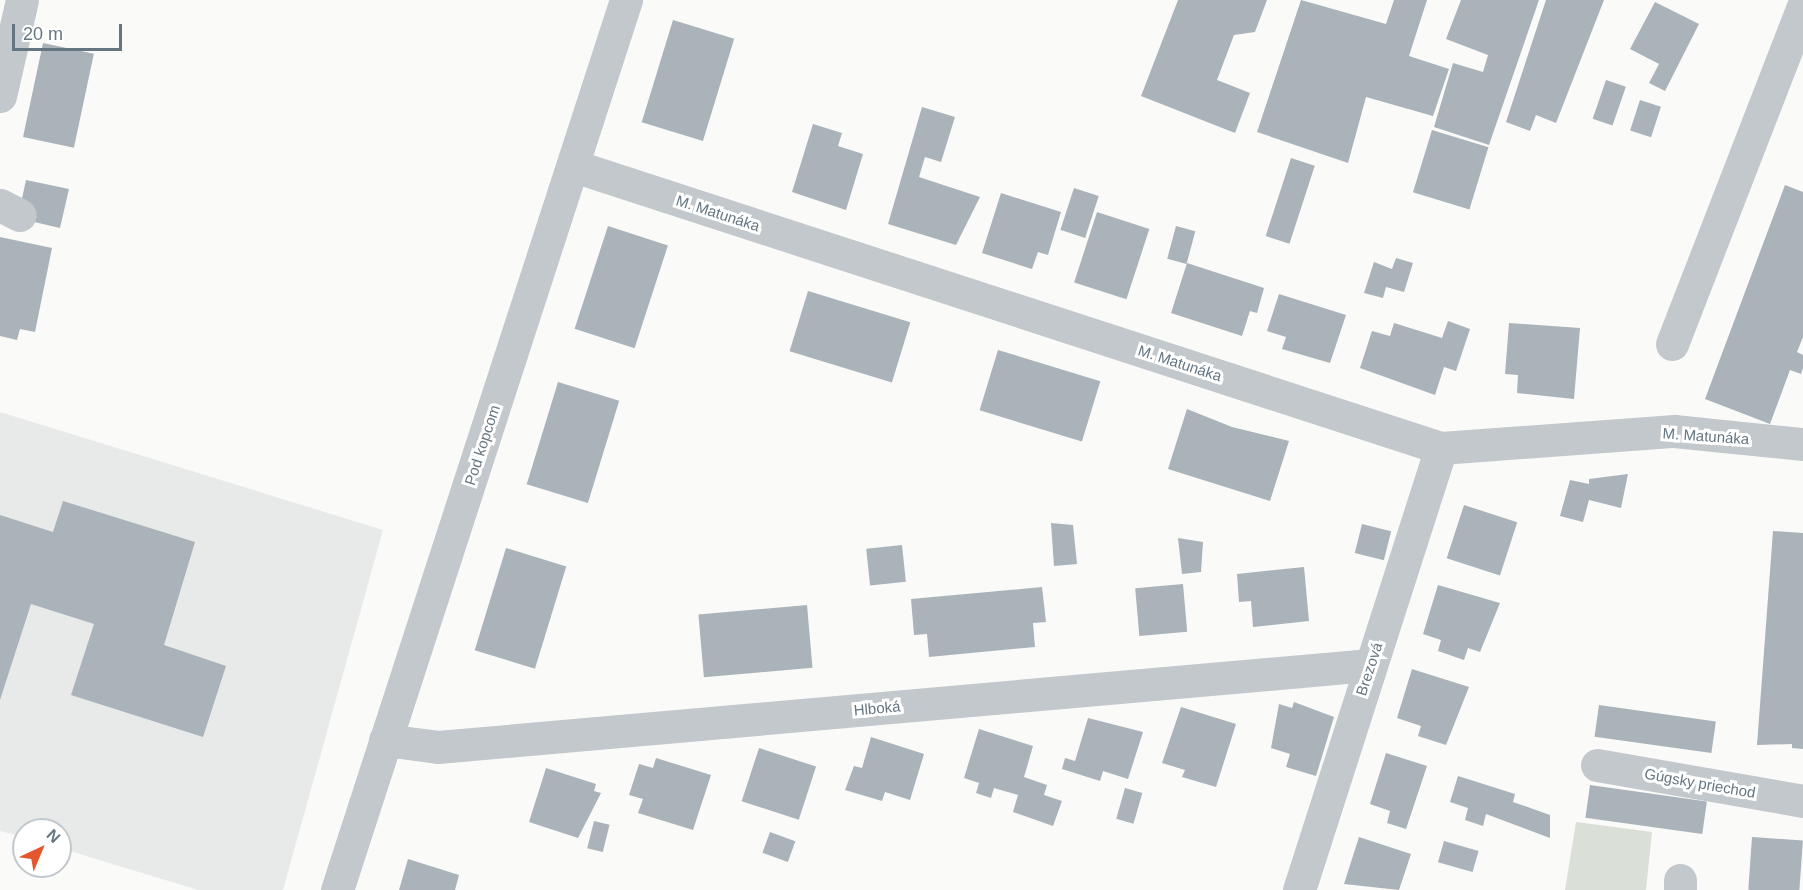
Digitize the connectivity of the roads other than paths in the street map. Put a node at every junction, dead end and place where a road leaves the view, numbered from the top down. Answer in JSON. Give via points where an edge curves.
{"nodes":[{"id":1,"x":22,"y":0,"type":"edge"},
{"id":2,"x":626,"y":0,"type":"edge"},
{"id":3,"x":1803,"y":6,"type":"edge"},
{"id":4,"x":0,"y":96,"type":"edge"},
{"id":5,"x":574,"y":166,"type":"junction"},
{"id":6,"x":1672,"y":344,"type":"dead end"},
{"id":7,"x":1803,"y":444,"type":"edge"},
{"id":8,"x":1441,"y":448,"type":"junction"},
{"id":9,"x":1370,"y":665,"type":"junction"},
{"id":10,"x":385,"y":740,"type":"junction"},
{"id":11,"x":1597,"y":765,"type":"dead end"},
{"id":12,"x":1803,"y":801,"type":"edge"},
{"id":13,"x":337,"y":890,"type":"edge"},
{"id":14,"x":1299,"y":890,"type":"edge"}],
"edges":[{"from":1,"to":4,"type":"street"},
{"from":2,"to":5,"type":"street","name":"Pod kopcom"},
{"from":3,"to":6,"type":"street"},
{"from":5,"to":8,"type":"street","name":"M. Matunáka"},
{"from":5,"to":10,"type":"street","name":"Pod kopcom"},
{"from":7,"to":8,"type":"street","name":"M. Matunáka","via":[[1674,431]]},
{"from":8,"to":9,"type":"street","name":"Brezová"},
{"from":9,"to":10,"type":"street","name":"Hlboká","via":[[438,747]]},
{"from":9,"to":14,"type":"street","name":"Brezová"},
{"from":10,"to":13,"type":"street","name":"Pod kopcom"},
{"from":11,"to":12,"type":"street","name":"Gúgsky priechod"}]}
